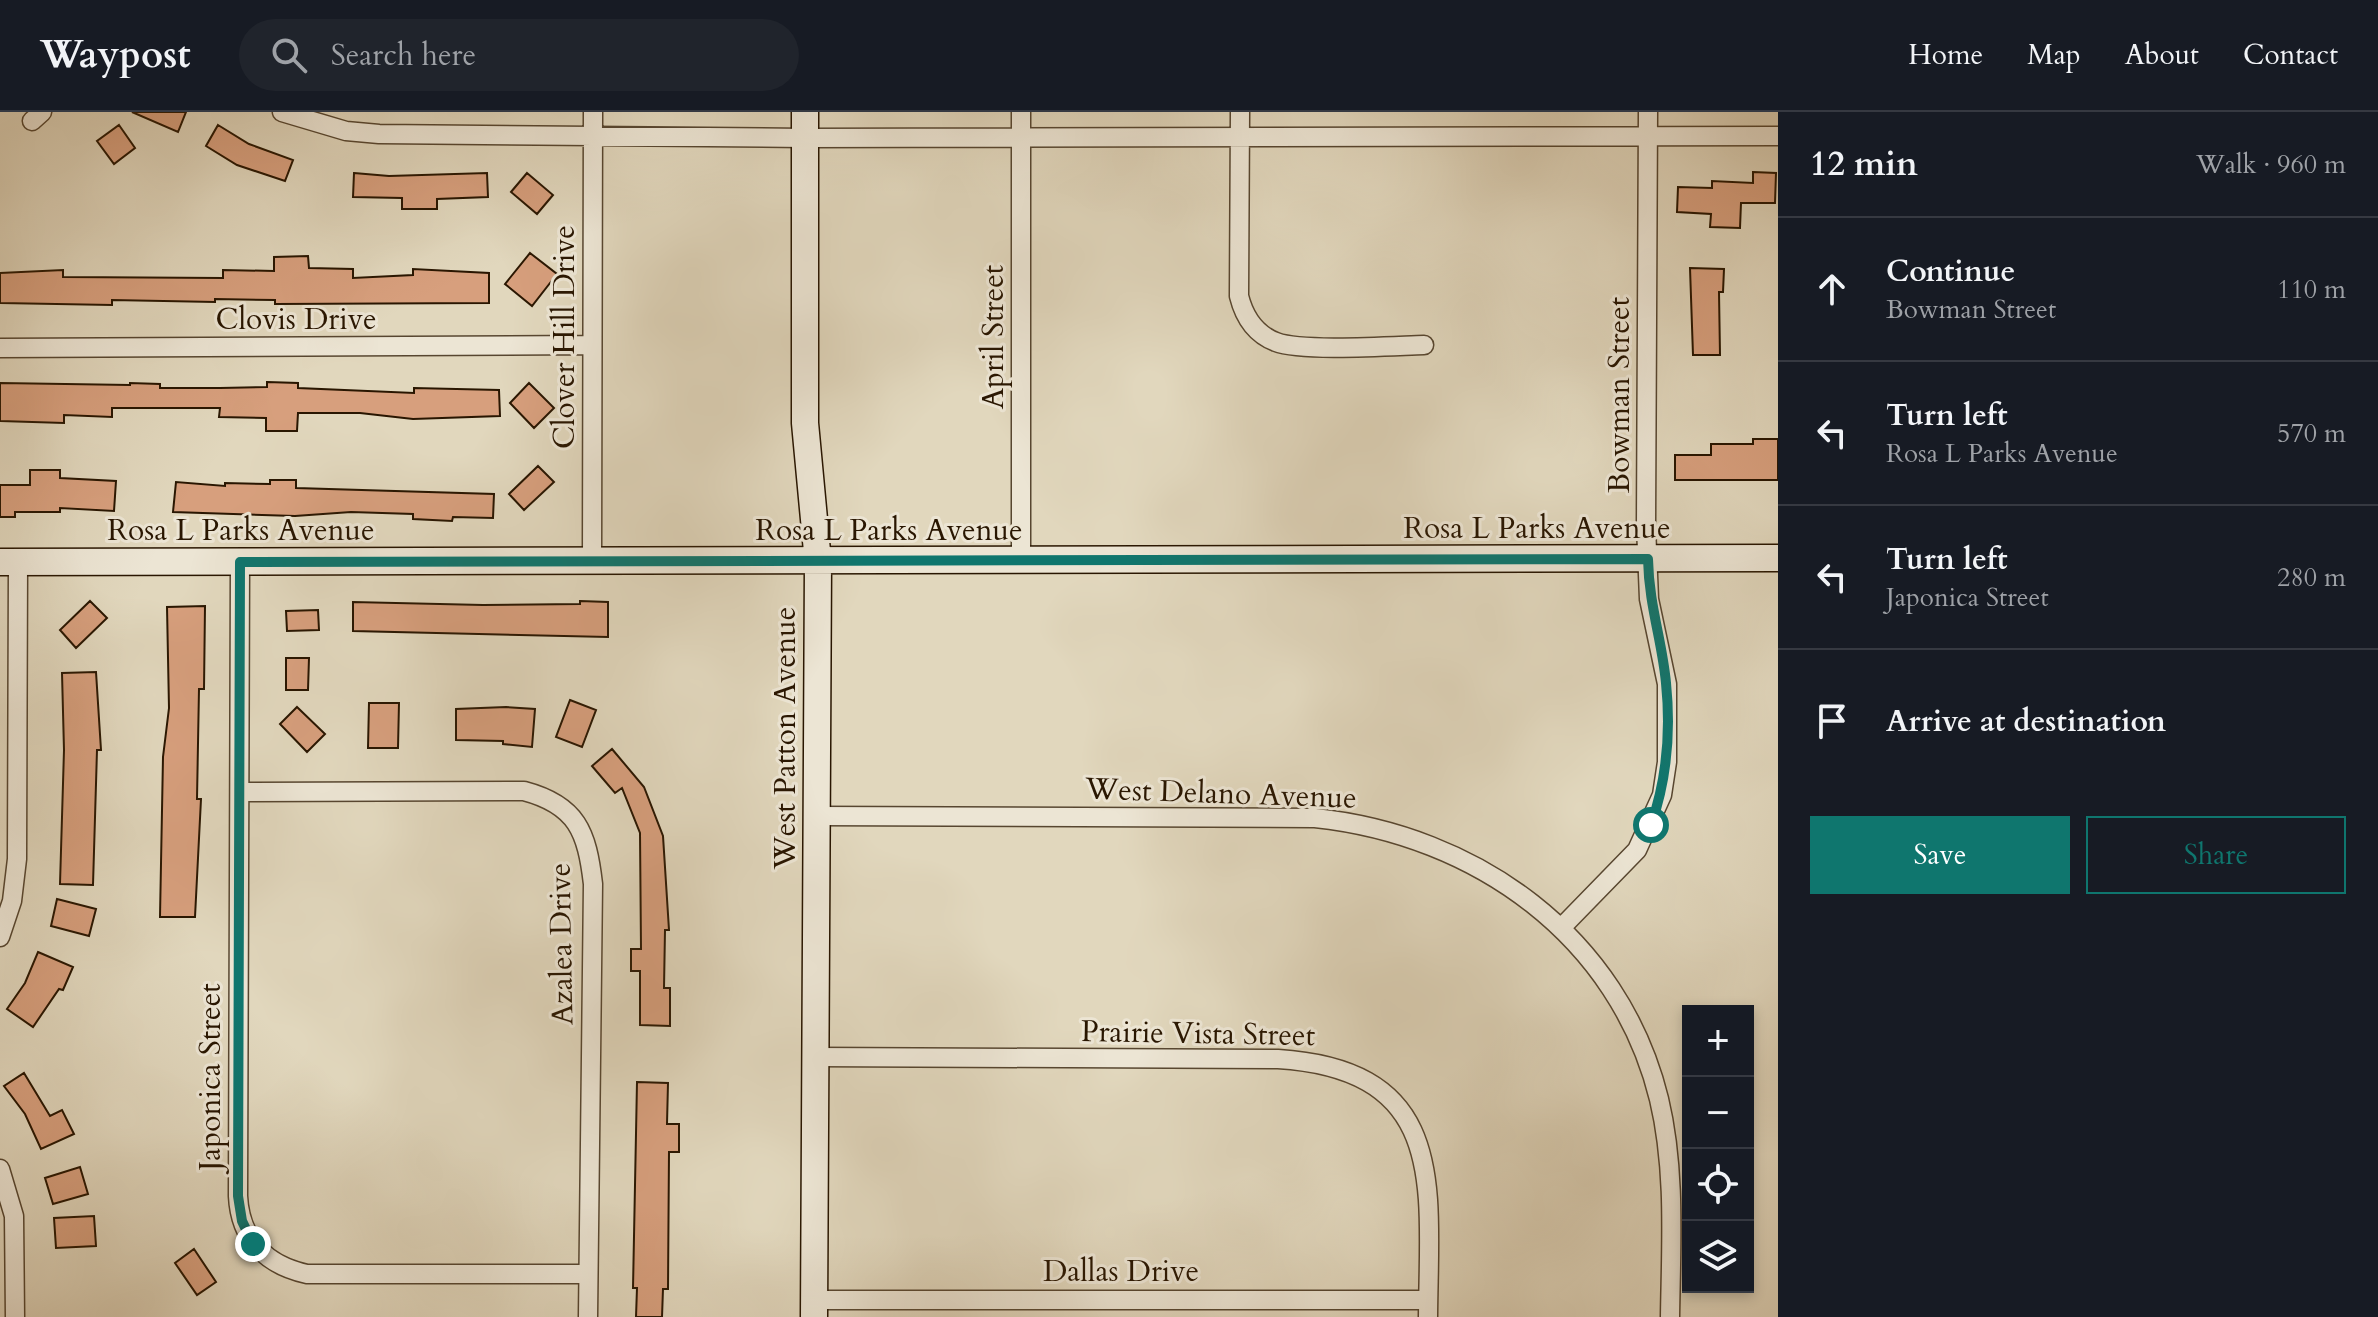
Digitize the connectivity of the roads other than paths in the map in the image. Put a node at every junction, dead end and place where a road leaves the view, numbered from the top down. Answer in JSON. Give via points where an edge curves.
{"nodes":[{"id":1,"x":282,"y":112,"type":"edge"},
{"id":2,"x":593,"y":112,"type":"edge"},
{"id":3,"x":1021,"y":112,"type":"edge"},
{"id":4,"x":1240,"y":112,"type":"edge"},
{"id":5,"x":1648,"y":112,"type":"edge"},
{"id":6,"x":805,"y":125,"type":"edge"},
{"id":7,"x":593,"y":136,"type":"junction"},
{"id":8,"x":1648,"y":136,"type":"junction"},
{"id":9,"x":1778,"y":136,"type":"edge"},
{"id":10,"x":1240,"y":137,"type":"junction"},
{"id":11,"x":1021,"y":138,"type":"junction"},
{"id":12,"x":592,"y":345,"type":"junction"},
{"id":13,"x":1424,"y":345,"type":"dead end"},
{"id":14,"x":0,"y":348,"type":"edge"},
{"id":15,"x":1778,"y":558,"type":"edge"},
{"id":16,"x":1648,"y":559,"type":"junction"},
{"id":17,"x":1021,"y":561,"type":"junction"},
{"id":18,"x":9,"y":562,"type":"edge"},
{"id":19,"x":240,"y":562,"type":"junction"},
{"id":20,"x":592,"y":562,"type":"junction"},
{"id":21,"x":818,"y":562,"type":"junction"},
{"id":22,"x":240,"y":792,"type":"junction"},
{"id":23,"x":816,"y":816,"type":"junction"},
{"id":24,"x":1562,"y":927,"type":"junction"},
{"id":25,"x":0,"y":937,"type":"edge"},
{"id":26,"x":815,"y":1057,"type":"junction"},
{"id":27,"x":0,"y":1169,"type":"edge"},
{"id":28,"x":588,"y":1274,"type":"junction"},
{"id":29,"x":1428,"y":1308,"type":"edge"},
{"id":30,"x":814,"y":1309,"type":"edge"},
{"id":31,"x":15,"y":1317,"type":"edge"},
{"id":32,"x":588,"y":1317,"type":"edge"},
{"id":33,"x":1670,"y":1317,"type":"edge"}],
"edges":[{"from":1,"to":7,"type":"street","via":[[346,131],[379,134]]},
{"from":2,"to":7,"type":"street","name":"Clover Hill Drive"},
{"from":3,"to":11,"type":"street","name":"April Street"},
{"from":4,"to":10,"type":"street"},
{"from":5,"to":8,"type":"street","name":"Bowman Street"},
{"from":6,"to":7,"type":"street"},
{"from":6,"to":11,"type":"street"},
{"from":6,"to":21,"type":"street","name":"West Patton Avenue","via":[[805,423]]},
{"from":7,"to":12,"type":"street","name":"Clover Hill Drive"},
{"from":8,"to":9,"type":"street"},
{"from":8,"to":10,"type":"street"},
{"from":8,"to":16,"type":"street","name":"Bowman Street"},
{"from":10,"to":11,"type":"street"},
{"from":10,"to":13,"type":"street","via":[[1239,296],[1250,322],[1261,334],[1290,345]]},
{"from":11,"to":17,"type":"street","name":"April Street"},
{"from":12,"to":14,"type":"street","name":"Clovis Drive"},
{"from":12,"to":20,"type":"street","name":"Clover Hill Drive"},
{"from":15,"to":16,"type":"street","name":"Rosa L Parks Avenue"},
{"from":16,"to":17,"type":"street","name":"Rosa L Parks Avenue"},
{"from":16,"to":24,"type":"street","name":"Bowman Street","via":[[1649,599],[1667,684],[1662,795],[1637,850]]},
{"from":17,"to":21,"type":"street","name":"Rosa L Parks Avenue"},
{"from":18,"to":19,"type":"street","name":"Rosa L Parks Avenue"},
{"from":18,"to":25,"type":"street","via":[[17,859],[12,901]]},
{"from":19,"to":20,"type":"street","name":"Rosa L Parks Avenue"},
{"from":19,"to":22,"type":"street","name":"Japonica Street"},
{"from":20,"to":21,"type":"street","name":"Rosa L Parks Avenue"},
{"from":21,"to":23,"type":"street","name":"West Patton Avenue"},
{"from":22,"to":28,"type":"street","name":"Japonica Street","via":[[238,1196],[253,1244],[277,1265],[307,1274]]},
{"from":22,"to":28,"type":"street","name":"Azalea Drive","via":[[524,791],[561,805],[575,819],[593,884]]},
{"from":23,"to":24,"type":"street","name":"West Delano Avenue","via":[[1264,817],[1352,822],[1407,835],[1461,857]]},
{"from":23,"to":26,"type":"street","name":"West Patton Avenue"},
{"from":24,"to":33,"type":"street","name":"West Delano Avenue","via":[[1632,1028],[1659,1099],[1671,1191]]},
{"from":26,"to":29,"type":"street","name":"Prairie Vista Street","via":[[1278,1059],[1332,1065],[1380,1091],[1405,1117],[1419,1145],[1429,1192]]},
{"from":26,"to":30,"type":"street","name":"West Patton Avenue"},
{"from":27,"to":31,"type":"street","via":[[14,1216]]},
{"from":28,"to":32,"type":"street","name":"Azalea Drive"},
{"from":29,"to":30,"type":"street","name":"Dallas Drive"}]}
